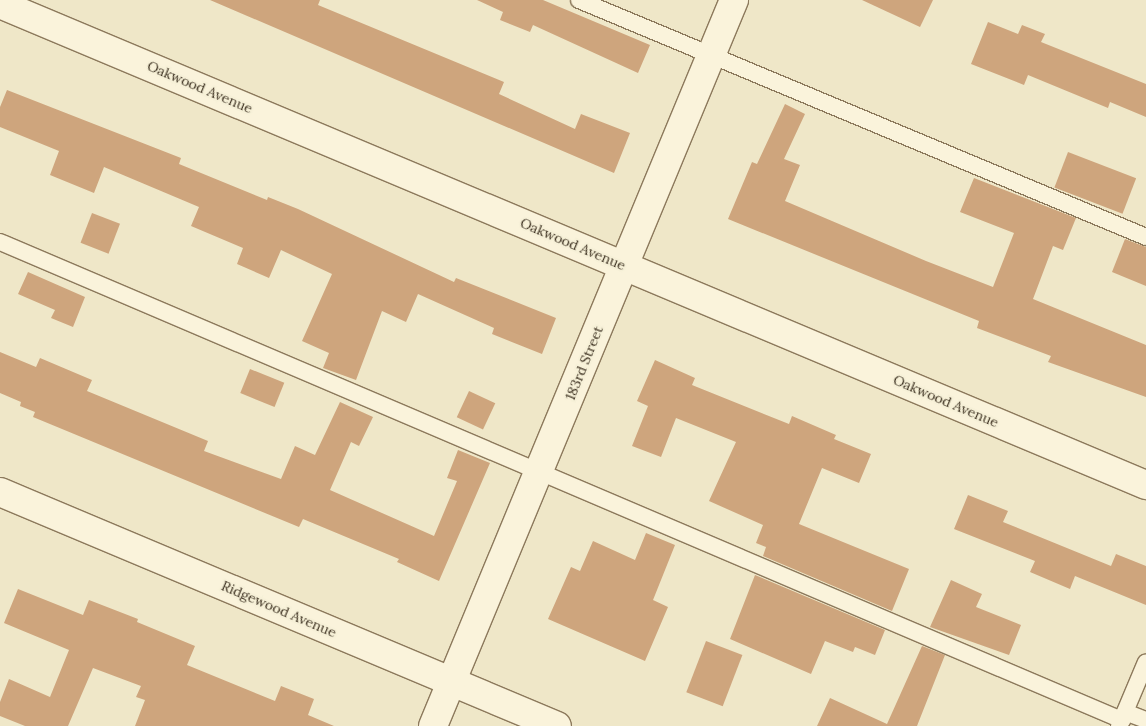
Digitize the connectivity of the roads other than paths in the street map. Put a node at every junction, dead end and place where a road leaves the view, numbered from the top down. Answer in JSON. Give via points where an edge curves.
{"nodes":[{"id":1,"x":579,"y":0,"type":"edge"},
{"id":2,"x":734,"y":0,"type":"edge"},
{"id":3,"x":0,"y":4,"type":"edge"},
{"id":4,"x":712,"y":54,"type":"junction"},
{"id":5,"x":1146,"y":237,"type":"edge"},
{"id":6,"x":0,"y":242,"type":"edge"},
{"id":7,"x":624,"y":266,"type":"junction"},
{"id":8,"x":540,"y":469,"type":"junction"},
{"id":9,"x":1146,"y":485,"type":"edge"},
{"id":10,"x":0,"y":492,"type":"edge"},
{"id":11,"x":1146,"y":662,"type":"edge"},
{"id":12,"x":452,"y":681,"type":"junction"},
{"id":13,"x":1122,"y":719,"type":"edge"},
{"id":14,"x":1146,"y":720,"type":"edge"},
{"id":15,"x":433,"y":726,"type":"edge"},
{"id":16,"x":557,"y":726,"type":"edge"}],
"edges":[{"from":1,"to":4,"type":"lane"},
{"from":2,"to":4,"type":"street","name":"183rd Street"},
{"from":3,"to":7,"type":"street","name":"Oakwood Avenue"},
{"from":4,"to":5,"type":"lane"},
{"from":4,"to":7,"type":"street","name":"183rd Street"},
{"from":6,"to":8,"type":"lane"},
{"from":7,"to":8,"type":"street","name":"183rd Street"},
{"from":7,"to":9,"type":"street","name":"Oakwood Avenue"},
{"from":8,"to":12,"type":"street","name":"183rd Street"},
{"from":8,"to":13,"type":"lane"},
{"from":10,"to":12,"type":"street","name":"Ridgewood Avenue"},
{"from":11,"to":13,"type":"lane"},
{"from":12,"to":15,"type":"street","name":"183rd Street"},
{"from":12,"to":16,"type":"street","name":"Ridgewood Avenue"},
{"from":13,"to":14,"type":"lane"}]}
